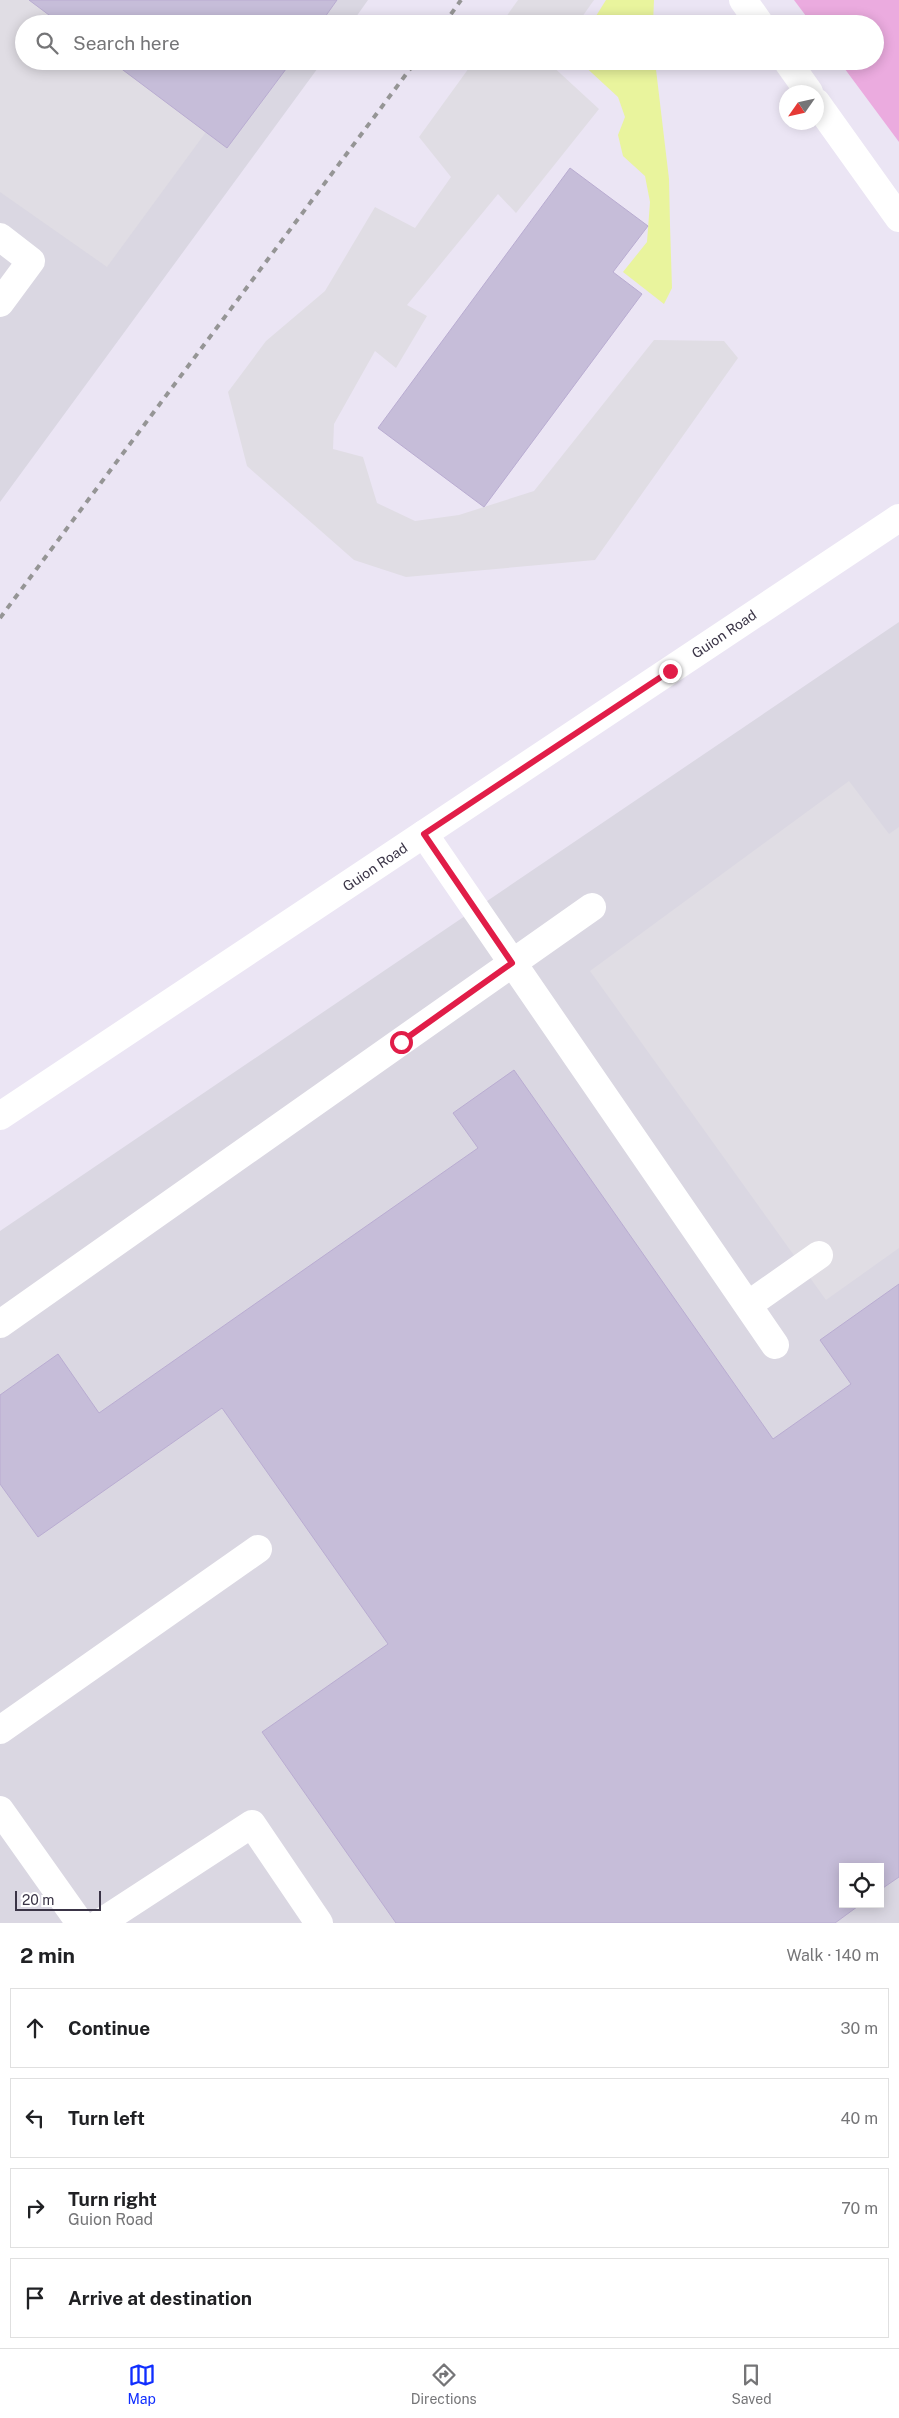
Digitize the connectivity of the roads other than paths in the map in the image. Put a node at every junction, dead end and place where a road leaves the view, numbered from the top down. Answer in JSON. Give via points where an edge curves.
{"nodes":[{"id":1,"x":743,"y":0,"type":"edge"},
{"id":2,"x":754,"y":15,"type":"edge"},
{"id":3,"x":793,"y":70,"type":"edge"},
{"id":4,"x":804,"y":85,"type":"edge"},
{"id":5,"x":824,"y":113,"type":"edge"},
{"id":6,"x":899,"y":218,"type":"edge"},
{"id":7,"x":0,"y":238,"type":"edge"},
{"id":8,"x":0,"y":303,"type":"edge"},
{"id":9,"x":899,"y":518,"type":"edge"},
{"id":10,"x":424,"y":834,"type":"junction"},
{"id":11,"x":592,"y":907,"type":"dead end"},
{"id":12,"x":512,"y":963,"type":"junction"},
{"id":13,"x":0,"y":1116,"type":"edge"},
{"id":14,"x":820,"y":1255,"type":"dead end"},
{"id":15,"x":748,"y":1305,"type":"junction"},
{"id":16,"x":0,"y":1324,"type":"edge"},
{"id":17,"x":775,"y":1345,"type":"dead end"},
{"id":18,"x":258,"y":1549,"type":"dead end"},
{"id":19,"x":0,"y":1730,"type":"edge"},
{"id":20,"x":0,"y":1810,"type":"edge"},
{"id":21,"x":80,"y":1923,"type":"edge"},
{"id":22,"x":100,"y":1923,"type":"edge"},
{"id":23,"x":319,"y":1923,"type":"edge"}],
"edges":[{"from":1,"to":2,"type":"street"},
{"from":3,"to":4,"type":"street"},
{"from":5,"to":6,"type":"street"},
{"from":7,"to":8,"type":"street","via":[[31,261]]},
{"from":9,"to":10,"type":"street","name":"Guion Road"},
{"from":10,"to":12,"type":"street"},
{"from":10,"to":13,"type":"street","name":"Guion Road"},
{"from":11,"to":12,"type":"street"},
{"from":12,"to":15,"type":"street"},
{"from":12,"to":16,"type":"street"},
{"from":14,"to":15,"type":"street"},
{"from":15,"to":17,"type":"street"},
{"from":18,"to":19,"type":"street"},
{"from":20,"to":21,"type":"street"},
{"from":22,"to":23,"type":"street","via":[[252,1824]]}]}
